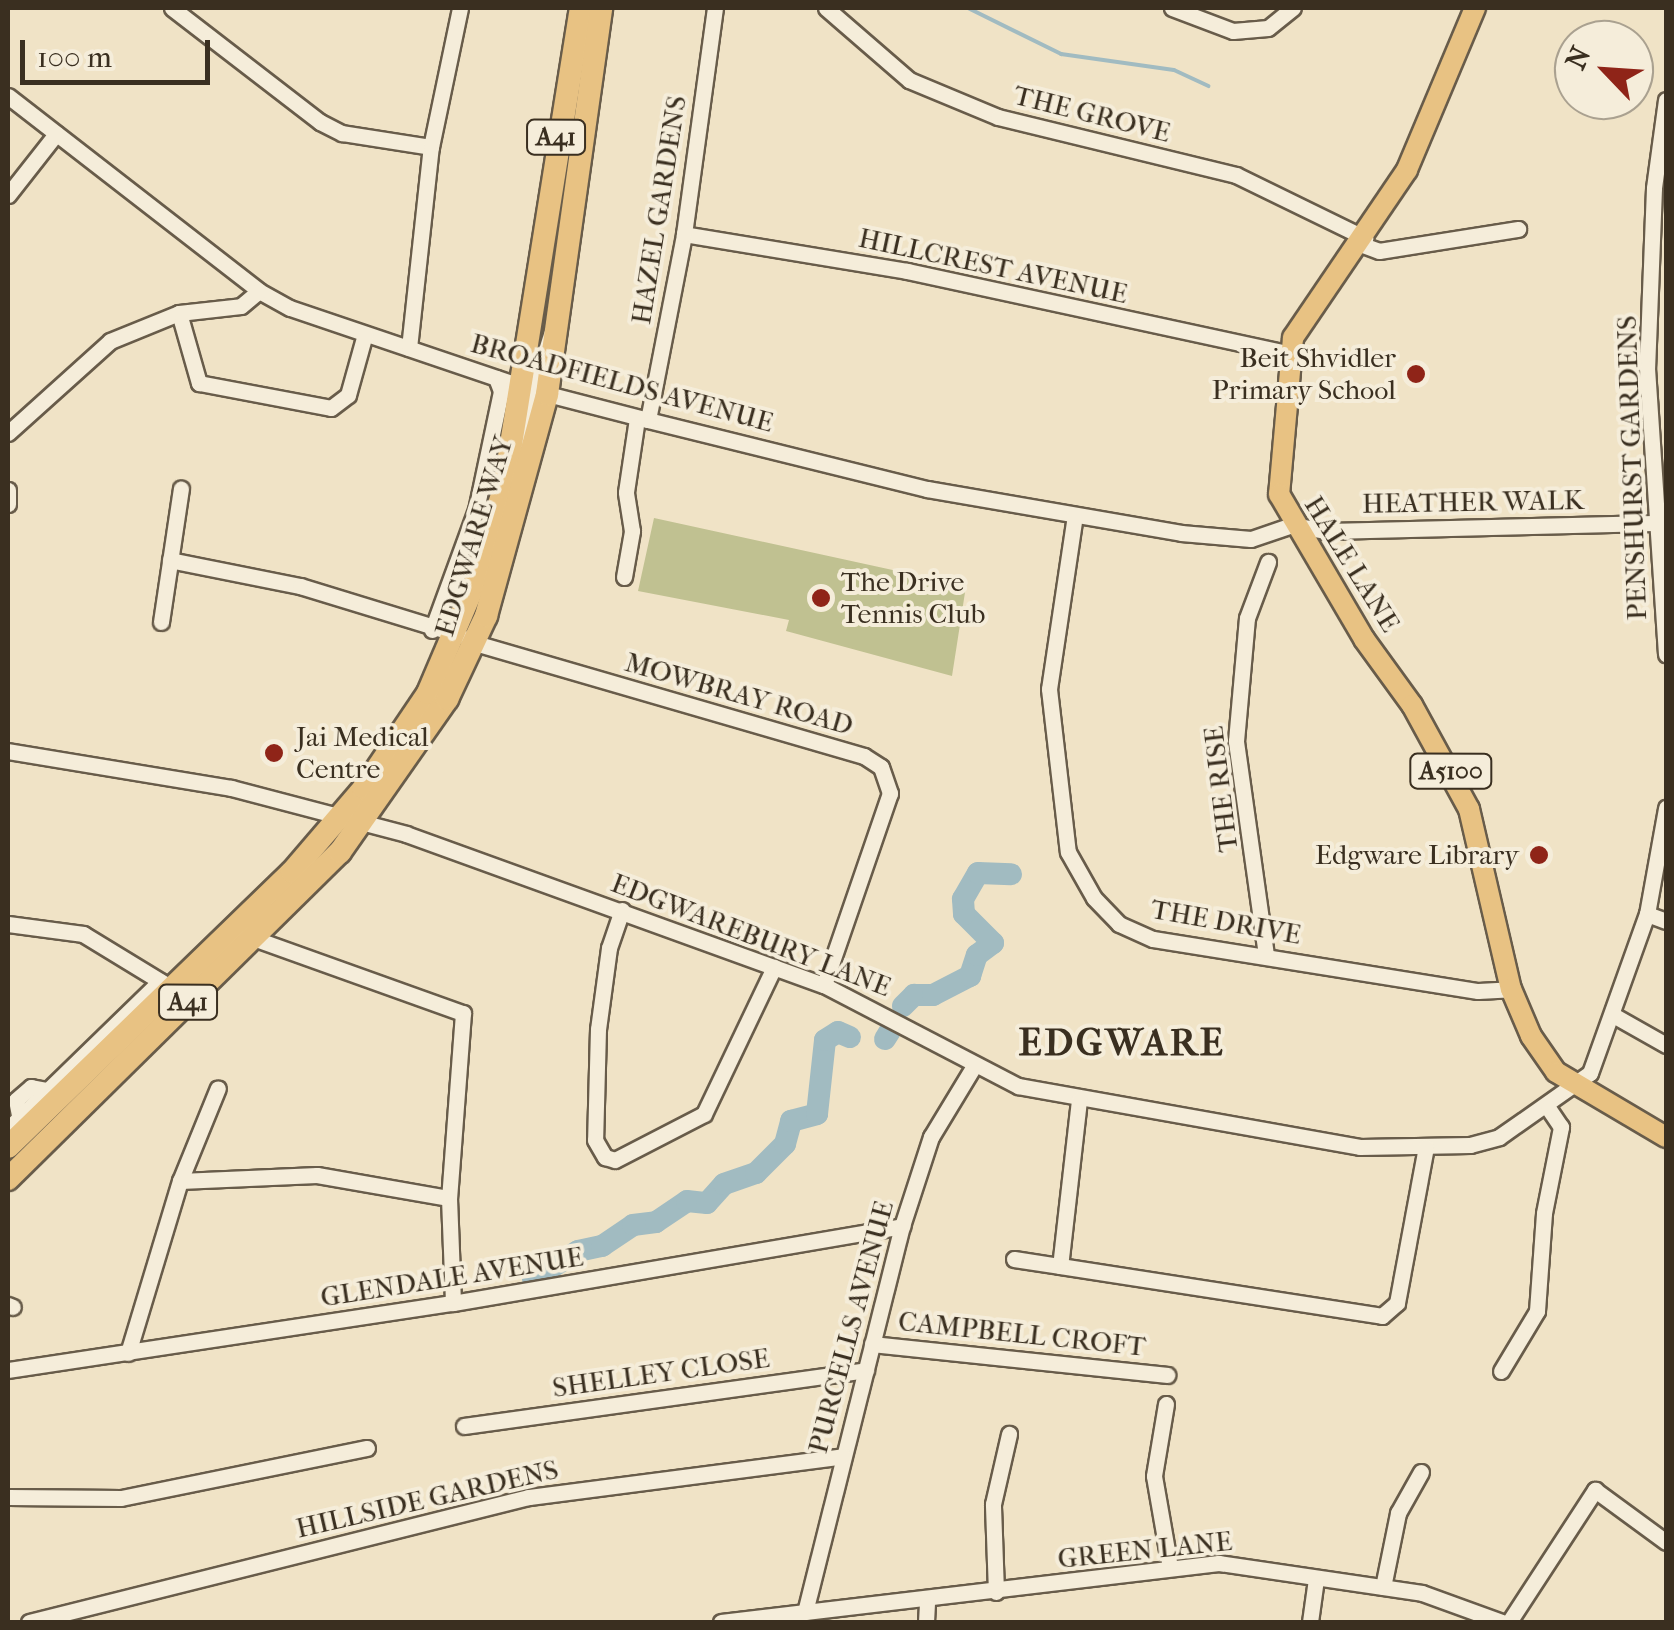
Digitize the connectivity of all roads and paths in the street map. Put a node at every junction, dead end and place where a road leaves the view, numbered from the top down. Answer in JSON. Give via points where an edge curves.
{"nodes":[{"id":1,"x":172,"y":8,"type":"edge"},
{"id":2,"x":460,"y":8,"type":"edge"},
{"id":3,"x":581,"y":8,"type":"edge"},
{"id":4,"x":601,"y":8,"type":"edge"},
{"id":5,"x":715,"y":8,"type":"edge"},
{"id":6,"x":826,"y":8,"type":"edge"},
{"id":7,"x":1172,"y":8,"type":"edge"},
{"id":8,"x":1293,"y":8,"type":"edge"},
{"id":9,"x":1474,"y":8,"type":"edge"},
{"id":10,"x":8,"y":96,"type":"edge"},
{"id":11,"x":1666,"y":100,"type":"edge"},
{"id":12,"x":56,"y":134,"type":"junction"},
{"id":13,"x":431,"y":147,"type":"junction"},
{"id":14,"x":8,"y":195,"type":"edge"},
{"id":15,"x":1518,"y":229,"type":"dead end"},
{"id":16,"x":684,"y":234,"type":"junction"},
{"id":17,"x":1363,"y":241,"type":"junction"},
{"id":18,"x":1659,"y":261,"type":"edge"},
{"id":19,"x":259,"y":291,"type":"junction"},
{"id":20,"x":179,"y":313,"type":"junction"},
{"id":21,"x":365,"y":334,"type":"junction"},
{"id":22,"x":409,"y":348,"type":"junction"},
{"id":23,"x":1290,"y":354,"type":"junction"},
{"id":24,"x":524,"y":387,"type":"junction"},
{"id":25,"x":642,"y":419,"type":"junction"},
{"id":26,"x":8,"y":433,"type":"edge"},
{"id":27,"x":181,"y":488,"type":"dead end"},
{"id":28,"x":8,"y":490,"type":"edge"},
{"id":29,"x":8,"y":504,"type":"edge"},
{"id":30,"x":1075,"y":515,"type":"junction"},
{"id":31,"x":1656,"y":523,"type":"junction"},
{"id":32,"x":1292,"y":526,"type":"junction"},
{"id":33,"x":170,"y":560,"type":"junction"},
{"id":34,"x":1268,"y":562,"type":"dead end"},
{"id":35,"x":624,"y":577,"type":"dead end"},
{"id":36,"x":161,"y":622,"type":"dead end"},
{"id":37,"x":454,"y":637,"type":"junction"},
{"id":38,"x":1666,"y":654,"type":"edge"},
{"id":39,"x":8,"y":752,"type":"edge"},
{"id":40,"x":1666,"y":808,"type":"edge"},
{"id":41,"x":342,"y":816,"type":"junction"},
{"id":42,"x":366,"y":821,"type":"junction"},
{"id":43,"x":622,"y":910,"type":"junction"},
{"id":44,"x":1646,"y":914,"type":"junction"},
{"id":45,"x":1666,"y":921,"type":"edge"},
{"id":46,"x":8,"y":924,"type":"edge"},
{"id":47,"x":252,"y":938,"type":"junction"},
{"id":48,"x":1266,"y":955,"type":"junction"},
{"id":49,"x":774,"y":968,"type":"junction"},
{"id":50,"x":166,"y":985,"type":"junction"},
{"id":51,"x":824,"y":985,"type":"junction"},
{"id":52,"x":1511,"y":989,"type":"junction"},
{"id":53,"x":1612,"y":1015,"type":"junction"},
{"id":54,"x":1666,"y":1045,"type":"edge"},
{"id":55,"x":974,"y":1066,"type":"junction"},
{"id":56,"x":1575,"y":1085,"type":"junction"},
{"id":57,"x":218,"y":1088,"type":"dead end"},
{"id":58,"x":1079,"y":1100,"type":"junction"},
{"id":59,"x":1548,"y":1108,"type":"junction"},
{"id":60,"x":8,"y":1129,"type":"edge"},
{"id":61,"x":1666,"y":1137,"type":"edge"},
{"id":62,"x":8,"y":1147,"type":"edge"},
{"id":63,"x":1426,"y":1148,"type":"junction"},
{"id":64,"x":8,"y":1179,"type":"edge"},
{"id":65,"x":180,"y":1181,"type":"junction"},
{"id":66,"x":450,"y":1198,"type":"junction"},
{"id":67,"x":902,"y":1226,"type":"junction"},
{"id":68,"x":1014,"y":1259,"type":"dead end"},
{"id":69,"x":1060,"y":1266,"type":"junction"},
{"id":70,"x":453,"y":1303,"type":"junction"},
{"id":71,"x":872,"y":1344,"type":"junction"},
{"id":72,"x":128,"y":1353,"type":"junction"},
{"id":73,"x":8,"y":1370,"type":"edge"},
{"id":74,"x":866,"y":1370,"type":"junction"},
{"id":75,"x":1501,"y":1371,"type":"dead end"},
{"id":76,"x":1167,"y":1375,"type":"dead end"},
{"id":77,"x":1166,"y":1404,"type":"dead end"},
{"id":78,"x":464,"y":1426,"type":"dead end"},
{"id":79,"x":1009,"y":1434,"type":"dead end"},
{"id":80,"x":367,"y":1448,"type":"dead end"},
{"id":81,"x":843,"y":1456,"type":"junction"},
{"id":82,"x":1420,"y":1472,"type":"dead end"},
{"id":83,"x":8,"y":1497,"type":"edge"},
{"id":84,"x":1666,"y":1542,"type":"edge"},
{"id":85,"x":1170,"y":1568,"type":"junction"},
{"id":86,"x":1316,"y":1579,"type":"junction"},
{"id":87,"x":1383,"y":1586,"type":"junction"},
{"id":88,"x":996,"y":1592,"type":"junction"},
{"id":89,"x":927,"y":1600,"type":"junction"},
{"id":90,"x":796,"y":1613,"type":"junction"},
{"id":91,"x":756,"y":1620,"type":"edge"},
{"id":92,"x":29,"y":1622,"type":"edge"},
{"id":93,"x":721,"y":1622,"type":"edge"},
{"id":94,"x":926,"y":1622,"type":"edge"},
{"id":95,"x":1310,"y":1622,"type":"edge"},
{"id":96,"x":1502,"y":1622,"type":"edge"},
{"id":97,"x":1510,"y":1622,"type":"edge"}],
"edges":[{"from":1,"to":13,"type":"street","via":[[320,122],[342,133]]},
{"from":2,"to":13,"type":"street"},
{"from":3,"to":24,"type":"highway","number":"A41","via":[[560,109]]},
{"from":4,"to":24,"type":"highway","number":"A41","via":[[556,323]]},
{"from":5,"to":16,"type":"street","name":"HAZEL GARDENS"},
{"from":6,"to":17,"type":"street","name":"THE GROVE","via":[[909,80],[998,117],[1236,175]]},
{"from":7,"to":8,"type":"street","via":[[1233,31],[1268,28]]},
{"from":9,"to":17,"type":"main road","name":"HALE LANE","number":"A5100","via":[[1424,136]]},
{"from":10,"to":12,"type":"street","name":"BROADFIELDS AVENUE"},
{"from":11,"to":18,"type":"street","name":"PENSHURST GARDENS","via":[[1654,188]]},
{"from":12,"to":14,"type":"street"},
{"from":12,"to":19,"type":"street","name":"BROADFIELDS AVENUE"},
{"from":13,"to":22,"type":"street"},
{"from":15,"to":17,"type":"street","via":[[1379,251]]},
{"from":16,"to":23,"type":"street","name":"HILLCREST AVENUE","via":[[907,271]]},
{"from":16,"to":25,"type":"street","name":"HAZEL GARDENS"},
{"from":17,"to":23,"type":"main road","name":"HALE LANE","number":"A5100","via":[[1300,322]]},
{"from":18,"to":31,"type":"street","name":"PENSHURST GARDENS","via":[[1647,368]]},
{"from":19,"to":20,"type":"street","via":[[241,306]]},
{"from":19,"to":21,"type":"street","name":"BROADFIELDS AVENUE"},
{"from":20,"to":21,"type":"street","via":[[198,383],[331,408],[348,395]]},
{"from":20,"to":26,"type":"street","via":[[93,352]]},
{"from":21,"to":22,"type":"street","name":"BROADFIELDS AVENUE"},
{"from":22,"to":24,"type":"street","name":"BROADFIELDS AVENUE"},
{"from":23,"to":32,"type":"main road","name":"HALE LANE","number":"A5100","via":[[1278,483]]},
{"from":24,"to":25,"type":"street","name":"BROADFIELDS AVENUE"},
{"from":24,"to":37,"type":"highway","name":"EDGWARE WAY","number":"A41","via":[[489,545]]},
{"from":24,"to":37,"type":"highway","name":"EDGWARE WAY","number":"A41","via":[[486,616]]},
{"from":24,"to":37,"type":"street","via":[[501,391]]},
{"from":25,"to":30,"type":"street","name":"BROADFIELDS AVENUE","via":[[928,489]]},
{"from":25,"to":35,"type":"street","name":"HAZEL GARDENS","via":[[626,492],[632,531]]},
{"from":27,"to":33,"type":"street"},
{"from":28,"to":29,"type":"street"},
{"from":30,"to":32,"type":"street","name":"BROADFIELDS AVENUE","via":[[1250,540]]},
{"from":30,"to":48,"type":"street","name":"THE DRIVE","via":[[1048,689],[1068,852],[1118,924],[1153,939]]},
{"from":31,"to":32,"type":"street","name":"HEATHER WALK","via":[[1326,531]]},
{"from":31,"to":38,"type":"street","name":"PENSHURST GARDENS"},
{"from":32,"to":52,"type":"main road","name":"HALE LANE","number":"A5100","via":[[1412,705],[1470,809]]},
{"from":33,"to":36,"type":"street"},
{"from":33,"to":37,"type":"street","name":"MOWBRAY ROAD","via":[[300,586]]},
{"from":34,"to":48,"type":"street","name":"THE RISE","via":[[1247,618],[1236,741]]},
{"from":37,"to":41,"type":"highway","name":"EDGWARE WAY","number":"A41","via":[[394,748]]},
{"from":37,"to":42,"type":"highway","name":"EDGWARE WAY","number":"A41","via":[[447,699]]},
{"from":37,"to":51,"type":"street","name":"MOWBRAY ROAD","via":[[880,766],[890,793]]},
{"from":39,"to":41,"type":"street","name":"EDGWAREBURY LANE","via":[[231,788]]},
{"from":40,"to":44,"type":"street"},
{"from":41,"to":42,"type":"street","name":"EDGWAREBURY LANE"},
{"from":41,"to":50,"type":"highway","name":"EDGWARE WAY","number":"A41"},
{"from":42,"to":43,"type":"street","name":"EDGWAREBURY LANE"},
{"from":42,"to":47,"type":"highway","name":"EDGWARE WAY","number":"A41"},
{"from":43,"to":49,"type":"street","name":"EDGWAREBURY LANE"},
{"from":43,"to":49,"type":"street","via":[[609,948],[598,1030],[595,1140],[605,1157],[615,1160],[704,1114]]},
{"from":44,"to":45,"type":"street"},
{"from":44,"to":53,"type":"street"},
{"from":46,"to":50,"type":"street","via":[[82,934]]},
{"from":47,"to":64,"type":"highway","name":"EDGWARE WAY","number":"A41"},
{"from":47,"to":66,"type":"street","via":[[463,1013]]},
{"from":48,"to":52,"type":"street","name":"THE DRIVE","via":[[1468,990]]},
{"from":49,"to":51,"type":"street","name":"EDGWAREBURY LANE"},
{"from":50,"to":60,"type":"street","name":"EDGWARE WAY","via":[[46,1090],[31,1087],[16,1100],[19,1115]]},
{"from":50,"to":62,"type":"highway","name":"EDGWARE WAY","number":"A41"},
{"from":51,"to":55,"type":"street","name":"EDGWAREBURY LANE"},
{"from":52,"to":56,"type":"main road","name":"HALE LANE","number":"A5100","via":[[1531,1036],[1556,1072]]},
{"from":53,"to":54,"type":"street"},
{"from":53,"to":56,"type":"street","via":[[1590,1073]]},
{"from":55,"to":58,"type":"street","name":"EDGWAREBURY LANE","via":[[1018,1086]]},
{"from":55,"to":67,"type":"street","name":"PURCELLS AVENUE","via":[[932,1137]]},
{"from":56,"to":59,"type":"street","name":"EDGWAREBURY LANE"},
{"from":56,"to":61,"type":"main road","number":"A5100"},
{"from":57,"to":65,"type":"street"},
{"from":58,"to":63,"type":"street","name":"EDGWAREBURY LANE","via":[[1360,1148]]},
{"from":58,"to":69,"type":"street"},
{"from":59,"to":63,"type":"street","name":"EDGWAREBURY LANE","via":[[1499,1137]]},
{"from":59,"to":75,"type":"street","via":[[1561,1128],[1544,1213],[1537,1312]]},
{"from":63,"to":69,"type":"street","via":[[1397,1303],[1389,1314]]},
{"from":65,"to":66,"type":"street","via":[[318,1175]]},
{"from":65,"to":72,"type":"street"},
{"from":66,"to":70,"type":"street"},
{"from":67,"to":70,"type":"street","name":"GLENDALE AVENUE"},
{"from":67,"to":71,"type":"street","name":"PURCELLS AVENUE"},
{"from":68,"to":69,"type":"street"},
{"from":70,"to":72,"type":"street","name":"GLENDALE AVENUE"},
{"from":71,"to":74,"type":"street","name":"PURCELLS AVENUE"},
{"from":71,"to":76,"type":"street","name":"CAMPBELL CROFT"},
{"from":72,"to":73,"type":"street","name":"GLENDALE AVENUE"},
{"from":74,"to":78,"type":"street","name":"SHELLEY CLOSE"},
{"from":74,"to":81,"type":"street","name":"PURCELLS AVENUE"},
{"from":77,"to":85,"type":"street","via":[[1154,1476]]},
{"from":79,"to":88,"type":"street","via":[[993,1504]]},
{"from":80,"to":83,"type":"street","via":[[120,1498]]},
{"from":81,"to":90,"type":"street","name":"PURCELLS AVENUE"},
{"from":81,"to":92,"type":"street","name":"HILLSIDE GARDENS","via":[[493,1504]]},
{"from":82,"to":87,"type":"street","via":[[1398,1512]]},
{"from":84,"to":97,"type":"street","via":[[1595,1490]]},
{"from":85,"to":86,"type":"street","name":"GREEN LANE","via":[[1218,1563]]},
{"from":85,"to":88,"type":"street","name":"GREEN LANE"},
{"from":86,"to":87,"type":"street","name":"GREEN LANE"},
{"from":86,"to":95,"type":"street"},
{"from":87,"to":96,"type":"street","name":"GREEN LANE","via":[[1451,1601]]},
{"from":88,"to":89,"type":"street","name":"GREEN LANE"},
{"from":89,"to":90,"type":"street","name":"GREEN LANE"},
{"from":89,"to":94,"type":"street"},
{"from":90,"to":91,"type":"street","name":"GREEN LANE","via":[[774,1608]]},
{"from":91,"to":93,"type":"street"}]}
